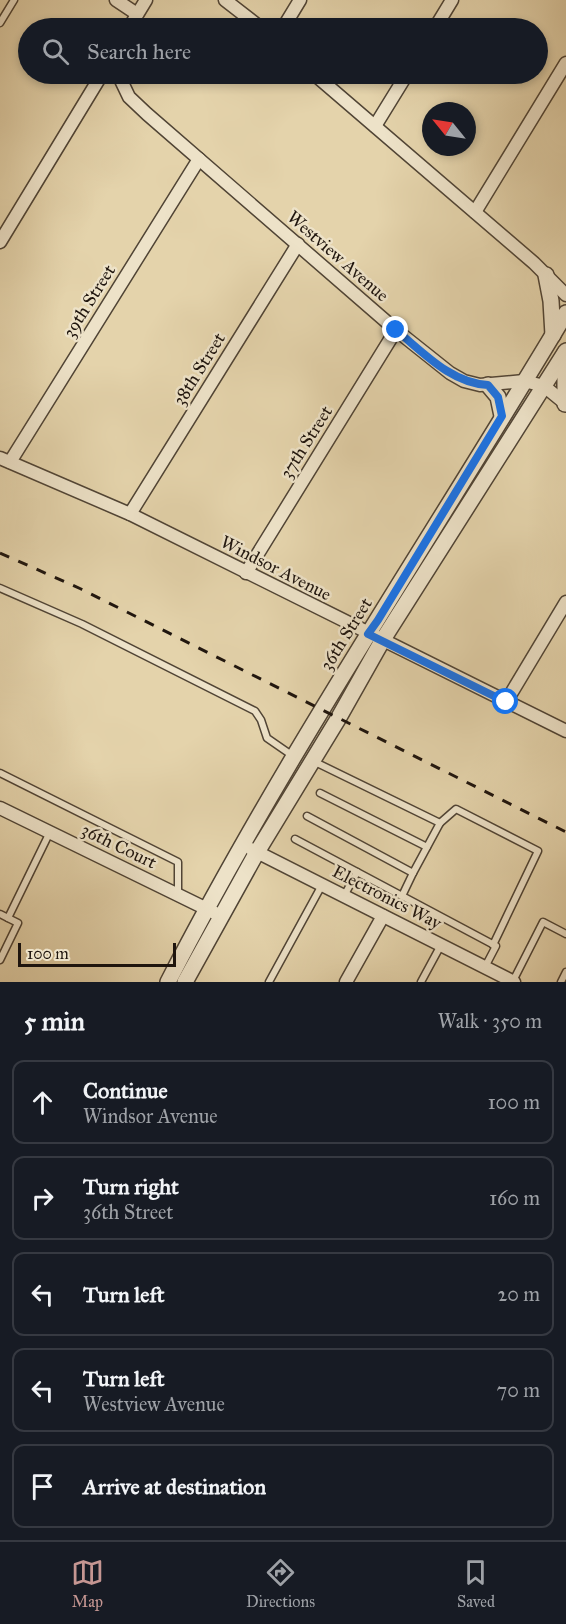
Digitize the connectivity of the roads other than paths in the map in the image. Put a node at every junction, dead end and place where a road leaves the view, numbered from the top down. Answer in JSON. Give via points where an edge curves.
{"nodes":[{"id":1,"x":14,"y":0,"type":"edge"},
{"id":2,"x":116,"y":0,"type":"edge"},
{"id":3,"x":146,"y":0,"type":"edge"},
{"id":4,"x":225,"y":0,"type":"edge"},
{"id":5,"x":300,"y":0,"type":"edge"},
{"id":6,"x":452,"y":0,"type":"edge"},
{"id":7,"x":137,"y":14,"type":"junction"},
{"id":8,"x":135,"y":18,"type":"edge"},
{"id":9,"x":248,"y":18,"type":"edge"},
{"id":10,"x":289,"y":18,"type":"edge"},
{"id":11,"x":441,"y":18,"type":"edge"},
{"id":12,"x":0,"y":23,"type":"edge"},
{"id":13,"x":566,"y":63,"type":"edge"},
{"id":14,"x":96,"y":84,"type":"edge"},
{"id":15,"x":123,"y":84,"type":"edge"},
{"id":16,"x":326,"y":84,"type":"edge"},
{"id":17,"x":401,"y":84,"type":"edge"},
{"id":18,"x":375,"y":126,"type":"junction"},
{"id":19,"x":199,"y":159,"type":"junction"},
{"id":20,"x":475,"y":212,"type":"junction"},
{"id":21,"x":0,"y":242,"type":"edge"},
{"id":22,"x":298,"y":244,"type":"junction"},
{"id":23,"x":546,"y":274,"type":"junction"},
{"id":24,"x":566,"y":295,"type":"edge"},
{"id":25,"x":566,"y":313,"type":"edge"},
{"id":26,"x":396,"y":330,"type":"junction"},
{"id":27,"x":553,"y":335,"type":"junction"},
{"id":28,"x":565,"y":352,"type":"edge"},
{"id":29,"x":524,"y":381,"type":"junction"},
{"id":30,"x":488,"y":385,"type":"junction"},
{"id":31,"x":544,"y":386,"type":"junction"},
{"id":32,"x":566,"y":404,"type":"edge"},
{"id":33,"x":502,"y":416,"type":"junction"},
{"id":34,"x":5,"y":460,"type":"edge"},
{"id":35,"x":130,"y":514,"type":"junction"},
{"id":36,"x":246,"y":573,"type":"junction"},
{"id":37,"x":0,"y":588,"type":"edge"},
{"id":38,"x":566,"y":602,"type":"edge"},
{"id":39,"x":368,"y":634,"type":"junction"},
{"id":40,"x":382,"y":641,"type":"junction"},
{"id":41,"x":506,"y":702,"type":"junction"},
{"id":42,"x":566,"y":731,"type":"edge"},
{"id":43,"x":294,"y":757,"type":"junction"},
{"id":44,"x":311,"y":760,"type":"junction"},
{"id":45,"x":0,"y":773,"type":"edge"},
{"id":46,"x":320,"y":793,"type":"dead end"},
{"id":47,"x":0,"y":808,"type":"edge"},
{"id":48,"x":307,"y":816,"type":"dead end"},
{"id":49,"x":440,"y":823,"type":"junction"},
{"id":50,"x":50,"y":832,"type":"junction"},
{"id":51,"x":295,"y":839,"type":"dead end"},
{"id":52,"x":243,"y":844,"type":"junction"},
{"id":53,"x":427,"y":847,"type":"junction"},
{"id":54,"x":257,"y":852,"type":"junction"},
{"id":55,"x":357,"y":872,"type":"junction"},
{"id":56,"x":413,"y":873,"type":"junction"},
{"id":57,"x":322,"y":885,"type":"junction"},
{"id":58,"x":178,"y":895,"type":"junction"},
{"id":59,"x":344,"y":896,"type":"junction"},
{"id":60,"x":402,"y":896,"type":"junction"},
{"id":61,"x":206,"y":909,"type":"junction"},
{"id":62,"x":0,"y":914,"type":"edge"},
{"id":63,"x":221,"y":916,"type":"junction"},
{"id":64,"x":382,"y":916,"type":"junction"},
{"id":65,"x":8,"y":918,"type":"junction"},
{"id":66,"x":566,"y":934,"type":"edge"},
{"id":67,"x":441,"y":945,"type":"junction"},
{"id":68,"x":493,"y":945,"type":"junction"},
{"id":69,"x":0,"y":960,"type":"edge"},
{"id":70,"x":485,"y":968,"type":"junction"},
{"id":71,"x":566,"y":972,"type":"edge"},
{"id":72,"x":168,"y":982,"type":"edge"},
{"id":73,"x":185,"y":982,"type":"edge"},
{"id":74,"x":269,"y":982,"type":"edge"},
{"id":75,"x":346,"y":982,"type":"edge"},
{"id":76,"x":421,"y":982,"type":"edge"},
{"id":77,"x":514,"y":982,"type":"edge"},
{"id":78,"x":561,"y":982,"type":"edge"}],
"edges":[{"from":1,"to":12,"type":"lane"},
{"from":2,"to":7,"type":"street"},
{"from":3,"to":7,"type":"street"},
{"from":4,"to":9,"type":"street"},
{"from":5,"to":10,"type":"street"},
{"from":6,"to":11,"type":"street"},
{"from":7,"to":8,"type":"street"},
{"from":13,"to":20,"type":"street"},
{"from":14,"to":21,"type":"street"},
{"from":15,"to":19,"type":"street","name":"Westview Avenue","via":[[129,97]]},
{"from":16,"to":18,"type":"street"},
{"from":17,"to":18,"type":"street"},
{"from":18,"to":20,"type":"street"},
{"from":19,"to":22,"type":"street","name":"Westview Avenue"},
{"from":19,"to":34,"type":"street","name":"39th Street"},
{"from":20,"to":23,"type":"street"},
{"from":22,"to":26,"type":"street","name":"Westview Avenue"},
{"from":22,"to":35,"type":"street","name":"38th Street"},
{"from":23,"to":24,"type":"street"},
{"from":23,"to":27,"type":"street"},
{"from":25,"to":27,"type":"street","name":"36th Street"},
{"from":26,"to":30,"type":"street","name":"Westview Avenue","via":[[450,374]]},
{"from":26,"to":36,"type":"street","name":"37th Street"},
{"from":27,"to":29,"type":"street","name":"36th Street"},
{"from":28,"to":31,"type":"street","name":"36th Street"},
{"from":28,"to":32,"type":"street"},
{"from":29,"to":30,"type":"street","name":"Westview Avenue"},
{"from":29,"to":31,"type":"street","name":"Westview Avenue"},
{"from":29,"to":33,"type":"street","name":"36th Street"},
{"from":30,"to":33,"type":"street","via":[[498,397]]},
{"from":31,"to":32,"type":"street","name":"Westview Avenue"},
{"from":31,"to":40,"type":"street","name":"36th Street"},
{"from":33,"to":39,"type":"street","name":"36th Street"},
{"from":34,"to":35,"type":"street","name":"Windsor Avenue"},
{"from":35,"to":36,"type":"street","name":"Windsor Avenue"},
{"from":36,"to":39,"type":"street","name":"Windsor Avenue"},
{"from":37,"to":43,"type":"lane","via":[[255,711],[267,738]]},
{"from":38,"to":41,"type":"street"},
{"from":39,"to":40,"type":"street","name":"Windsor Avenue"},
{"from":39,"to":43,"type":"street","name":"36th Street"},
{"from":40,"to":41,"type":"street","name":"Windsor Avenue"},
{"from":40,"to":44,"type":"street","name":"36th Street"},
{"from":41,"to":42,"type":"street","name":"Windsor Avenue"},
{"from":43,"to":52,"type":"street","name":"36th Street"},
{"from":44,"to":49,"type":"lane"},
{"from":44,"to":54,"type":"street","name":"36th Street"},
{"from":45,"to":58,"type":"lane","via":[[178,862]]},
{"from":46,"to":53,"type":"lane"},
{"from":47,"to":50,"type":"street","name":"36th Court"},
{"from":48,"to":56,"type":"lane"},
{"from":49,"to":53,"type":"lane"},
{"from":49,"to":68,"type":"lane","via":[[456,809],[538,851]]},
{"from":50,"to":58,"type":"street","name":"36th Court"},
{"from":50,"to":65,"type":"lane"},
{"from":51,"to":55,"type":"lane"},
{"from":52,"to":54,"type":"street","name":"Electronics Way"},
{"from":52,"to":61,"type":"street","name":"36th Street"},
{"from":53,"to":56,"type":"lane"},
{"from":54,"to":57,"type":"street","name":"Electronics Way"},
{"from":54,"to":63,"type":"street","name":"36th Street"},
{"from":55,"to":59,"type":"lane"},
{"from":55,"to":60,"type":"lane"},
{"from":56,"to":60,"type":"lane"},
{"from":57,"to":59,"type":"street","name":"Electronics Way"},
{"from":57,"to":74,"type":"lane"},
{"from":58,"to":61,"type":"street","name":"36th Court"},
{"from":59,"to":64,"type":"street","name":"Electronics Way"},
{"from":60,"to":68,"type":"lane"},
{"from":61,"to":63,"type":"street","name":"36th Court"},
{"from":61,"to":72,"type":"street","name":"36th Street"},
{"from":62,"to":65,"type":"lane"},
{"from":63,"to":73,"type":"street","name":"36th Street"},
{"from":64,"to":67,"type":"street","name":"Electronics Way"},
{"from":64,"to":75,"type":"street"},
{"from":65,"to":69,"type":"lane","via":[[18,923]]},
{"from":66,"to":77,"type":"lane","via":[[543,922]]},
{"from":67,"to":70,"type":"street","name":"Electronics Way"},
{"from":67,"to":76,"type":"lane"},
{"from":68,"to":70,"type":"lane","via":[[496,946]]},
{"from":70,"to":77,"type":"street","name":"Electronics Way"},
{"from":71,"to":78,"type":"lane"}]}
